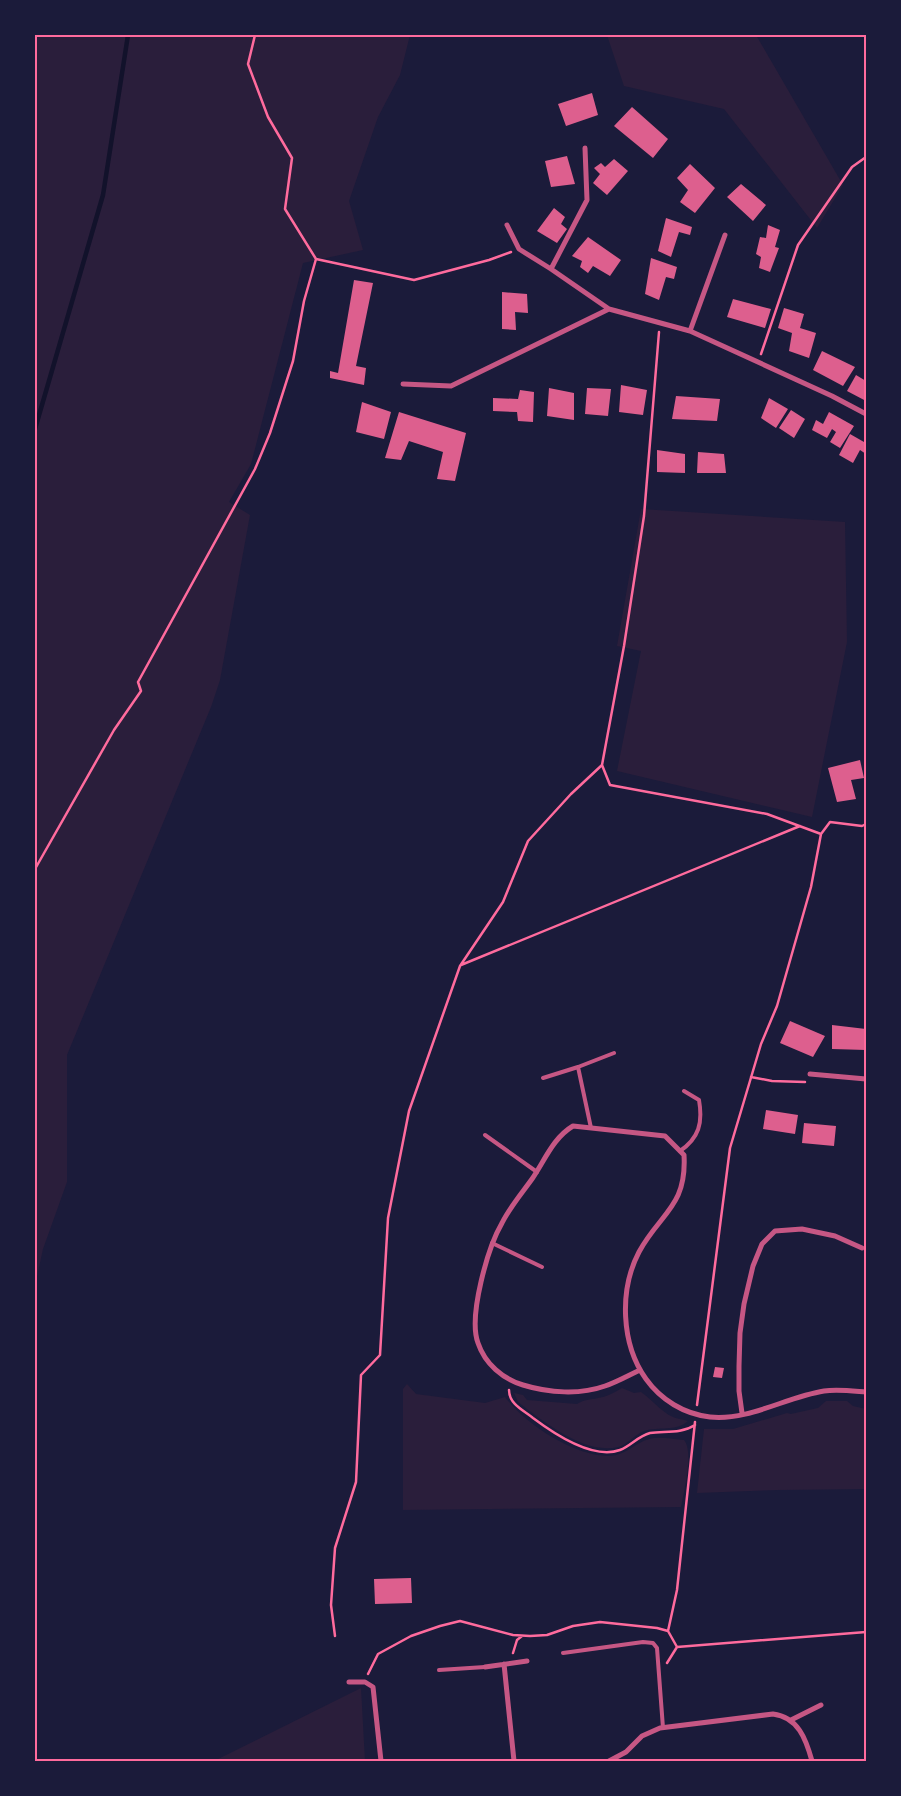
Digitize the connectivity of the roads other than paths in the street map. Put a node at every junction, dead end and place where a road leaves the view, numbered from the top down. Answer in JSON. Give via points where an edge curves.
{"nodes":[{"id":1,"x":585,"y":148,"type":"dead end"},
{"id":2,"x":508,"y":225,"type":"dead end"},
{"id":3,"x":725,"y":235,"type":"dead end"},
{"id":4,"x":550,"y":269,"type":"junction"},
{"id":5,"x":609,"y":309,"type":"junction"},
{"id":6,"x":690,"y":331,"type":"junction"},
{"id":7,"x":403,"y":384,"type":"dead end"},
{"id":8,"x":866,"y":414,"type":"edge"},
{"id":9,"x":614,"y":1054,"type":"dead end"},
{"id":10,"x":578,"y":1067,"type":"junction"},
{"id":11,"x":810,"y":1074,"type":"road end"},
{"id":12,"x":543,"y":1078,"type":"dead end"},
{"id":13,"x":866,"y":1079,"type":"edge"},
{"id":14,"x":684,"y":1091,"type":"dead end"},
{"id":15,"x":591,"y":1128,"type":"junction"},
{"id":16,"x":485,"y":1135,"type":"dead end"},
{"id":17,"x":680,"y":1151,"type":"junction"},
{"id":18,"x":537,"y":1172,"type":"junction"},
{"id":19,"x":492,"y":1243,"type":"junction"},
{"id":20,"x":862,"y":1248,"type":"dead end"},
{"id":21,"x":542,"y":1267,"type":"dead end"},
{"id":22,"x":640,"y":1370,"type":"junction"},
{"id":23,"x":866,"y":1392,"type":"edge"},
{"id":24,"x":742,"y":1413,"type":"junction"},
{"id":25,"x":563,"y":1653,"type":"dead end"},
{"id":26,"x":527,"y":1661,"type":"dead end"},
{"id":27,"x":504,"y":1664,"type":"junction"},
{"id":28,"x":486,"y":1667,"type":"joint"},
{"id":29,"x":440,"y":1670,"type":"dead end"},
{"id":30,"x":349,"y":1682,"type":"dead end"},
{"id":31,"x":821,"y":1705,"type":"dead end"},
{"id":32,"x":791,"y":1720,"type":"junction"},
{"id":33,"x":662,"y":1728,"type":"junction"},
{"id":34,"x":381,"y":1761,"type":"edge"},
{"id":35,"x":514,"y":1761,"type":"edge"},
{"id":36,"x":609,"y":1761,"type":"edge"},
{"id":37,"x":812,"y":1761,"type":"edge"}],
"edges":[{"from":1,"to":4,"type":"street","via":[[587,200]]},
{"from":2,"to":4,"type":"street","via":[[519,250]]},
{"from":3,"to":6,"type":"street"},
{"from":4,"to":5,"type":"street"},
{"from":5,"to":6,"type":"street"},
{"from":5,"to":7,"type":"street","via":[[451,386]]},
{"from":6,"to":8,"type":"street"},
{"from":9,"to":10,"type":"lane"},
{"from":10,"to":12,"type":"lane"},
{"from":10,"to":15,"type":"lane"},
{"from":11,"to":13,"type":"street"},
{"from":14,"to":17,"type":"lane","via":[[699,1100],[699,1123],[692,1143]]},
{"from":15,"to":17,"type":"street","via":[[665,1136]]},
{"from":15,"to":18,"type":"street","via":[[573,1126],[562,1132]]},
{"from":16,"to":18,"type":"lane"},
{"from":17,"to":22,"type":"street","via":[[684,1155],[685,1171],[681,1190],[670,1211],[639,1252],[630,1279],[626,1330]]},
{"from":18,"to":19,"type":"street","via":[[502,1222]]},
{"from":19,"to":21,"type":"lane"},
{"from":19,"to":22,"type":"street","via":[[482,1274],[476,1328],[478,1343],[496,1371],[536,1389],[559,1392],[605,1386]]},
{"from":20,"to":24,"type":"street","via":[[835,1236],[802,1229],[775,1231],[762,1244],[752,1266],[740,1332],[738,1391]]},
{"from":22,"to":24,"type":"street","via":[[657,1393],[673,1405],[709,1417]]},
{"from":23,"to":24,"type":"street","via":[[826,1391]]},
{"from":25,"to":33,"type":"lane","via":[[653,1643],[657,1648]]},
{"from":26,"to":27,"type":"street"},
{"from":27,"to":28,"type":"street"},
{"from":27,"to":35,"type":"street"},
{"from":28,"to":29,"type":"lane"},
{"from":30,"to":34,"type":"street","via":[[365,1682],[373,1687]]},
{"from":31,"to":32,"type":"street"},
{"from":32,"to":33,"type":"street","via":[[773,1714]]},
{"from":32,"to":37,"type":"street","via":[[802,1732]]},
{"from":33,"to":36,"type":"street","via":[[642,1736],[626,1752]]}]}
